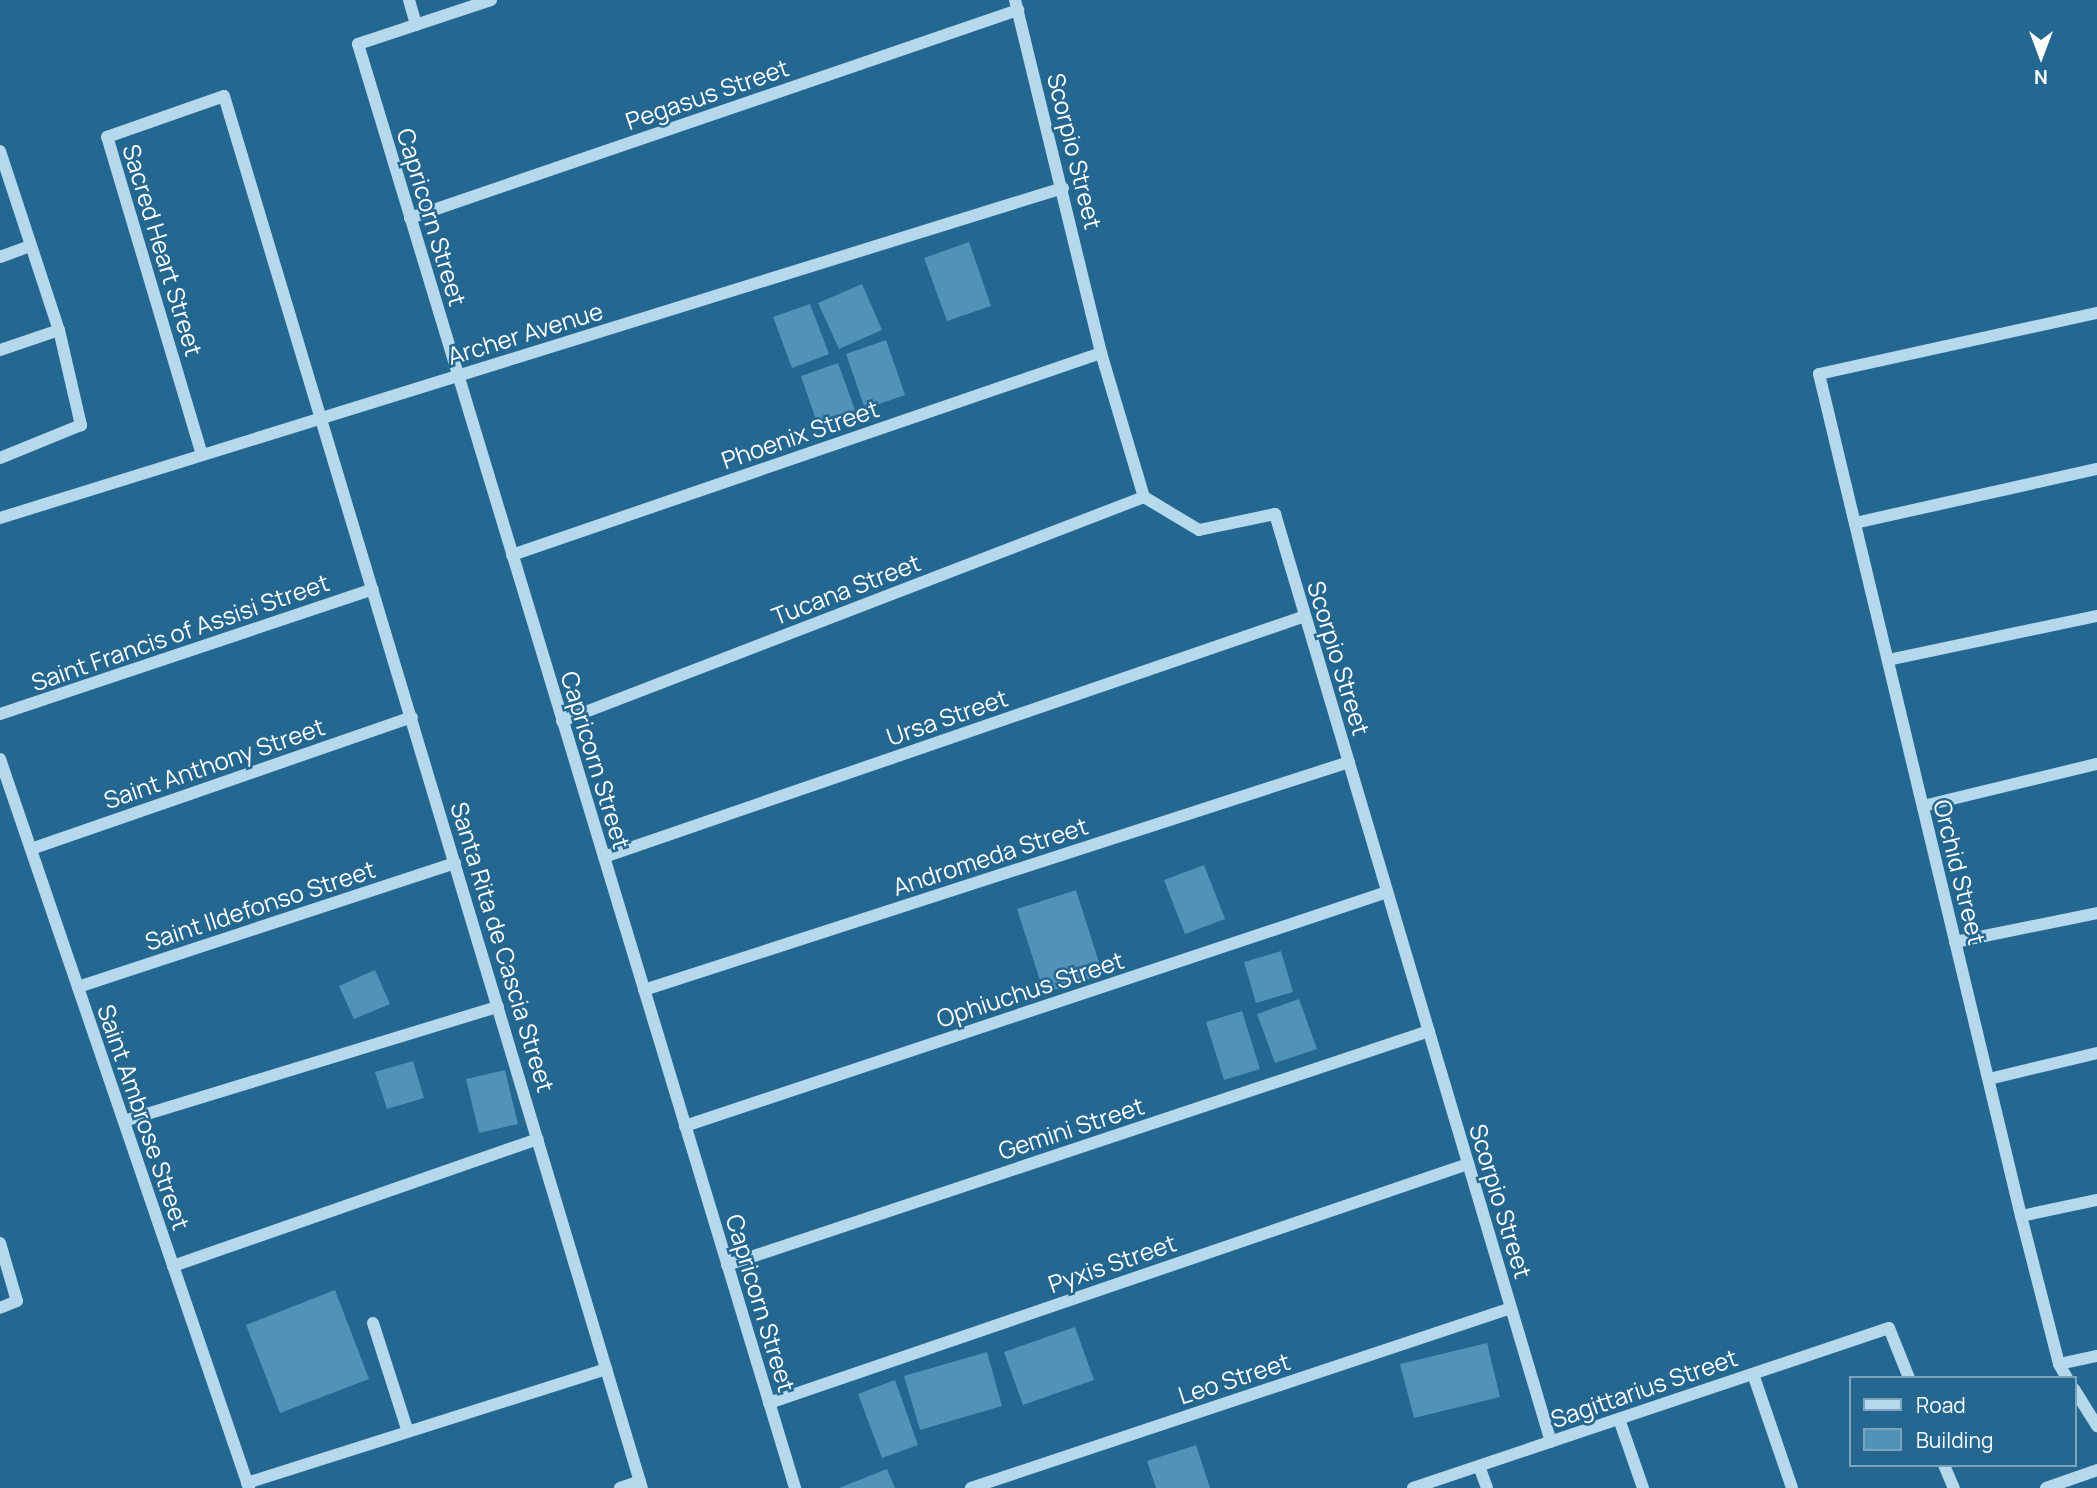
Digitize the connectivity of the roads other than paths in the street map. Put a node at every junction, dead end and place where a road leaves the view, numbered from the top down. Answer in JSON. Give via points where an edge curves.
{"nodes":[{"id":1,"x":409,"y":0,"type":"edge"},
{"id":2,"x":491,"y":0,"type":"edge"},
{"id":3,"x":1016,"y":5,"type":"edge"},
{"id":4,"x":415,"y":25,"type":"junction"},
{"id":5,"x":0,"y":151,"type":"edge"},
{"id":6,"x":1063,"y":188,"type":"junction"},
{"id":7,"x":410,"y":218,"type":"junction"},
{"id":8,"x":31,"y":246,"type":"junction"},
{"id":9,"x":0,"y":257,"type":"edge"},
{"id":10,"x":2097,"y":313,"type":"edge"},
{"id":11,"x":59,"y":330,"type":"junction"},
{"id":12,"x":0,"y":349,"type":"edge"},
{"id":13,"x":1101,"y":353,"type":"junction"},
{"id":14,"x":458,"y":376,"type":"junction"},
{"id":15,"x":323,"y":418,"type":"junction"},
{"id":16,"x":202,"y":455,"type":"junction"},
{"id":17,"x":0,"y":458,"type":"edge"},
{"id":18,"x":2097,"y":469,"type":"edge"},
{"id":19,"x":1144,"y":497,"type":"junction"},
{"id":20,"x":0,"y":518,"type":"edge"},
{"id":21,"x":1855,"y":523,"type":"junction"},
{"id":22,"x":512,"y":555,"type":"junction"},
{"id":23,"x":373,"y":589,"type":"junction"},
{"id":24,"x":1305,"y":616,"type":"junction"},
{"id":25,"x":2097,"y":616,"type":"edge"},
{"id":26,"x":1888,"y":660,"type":"junction"},
{"id":27,"x":0,"y":714,"type":"edge"},
{"id":28,"x":412,"y":716,"type":"junction"},
{"id":29,"x":562,"y":721,"type":"junction"},
{"id":30,"x":0,"y":759,"type":"edge"},
{"id":31,"x":1349,"y":762,"type":"junction"},
{"id":32,"x":2097,"y":764,"type":"edge"},
{"id":33,"x":1923,"y":806,"type":"junction"},
{"id":34,"x":31,"y":849,"type":"junction"},
{"id":35,"x":604,"y":857,"type":"junction"},
{"id":36,"x":455,"y":863,"type":"junction"},
{"id":37,"x":1387,"y":892,"type":"junction"},
{"id":38,"x":2097,"y":913,"type":"edge"},
{"id":39,"x":1955,"y":942,"type":"junction"},
{"id":40,"x":78,"y":987,"type":"junction"},
{"id":41,"x":644,"y":990,"type":"junction"},
{"id":42,"x":498,"y":1007,"type":"junction"},
{"id":43,"x":1429,"y":1031,"type":"junction"},
{"id":44,"x":2097,"y":1053,"type":"edge"},
{"id":45,"x":1989,"y":1079,"type":"junction"},
{"id":46,"x":124,"y":1121,"type":"junction"},
{"id":47,"x":685,"y":1126,"type":"junction"},
{"id":48,"x":538,"y":1139,"type":"junction"},
{"id":49,"x":1468,"y":1164,"type":"junction"},
{"id":50,"x":2097,"y":1200,"type":"edge"},
{"id":51,"x":2021,"y":1216,"type":"junction"},
{"id":52,"x":0,"y":1243,"type":"edge"},
{"id":53,"x":727,"y":1265,"type":"junction"},
{"id":54,"x":173,"y":1266,"type":"junction"},
{"id":55,"x":0,"y":1308,"type":"edge"},
{"id":56,"x":1511,"y":1308,"type":"junction"},
{"id":57,"x":373,"y":1323,"type":"dead end"},
{"id":58,"x":2097,"y":1356,"type":"edge"},
{"id":59,"x":2059,"y":1364,"type":"junction"},
{"id":60,"x":607,"y":1369,"type":"junction"},
{"id":61,"x":1753,"y":1374,"type":"junction"},
{"id":62,"x":1908,"y":1376,"type":"edge"},
{"id":63,"x":2066,"y":1376,"type":"edge"},
{"id":64,"x":2076,"y":1392,"type":"edge"},
{"id":65,"x":769,"y":1403,"type":"junction"},
{"id":66,"x":1619,"y":1419,"type":"junction"},
{"id":67,"x":2097,"y":1426,"type":"edge"},
{"id":68,"x":408,"y":1432,"type":"junction"},
{"id":69,"x":1551,"y":1442,"type":"junction"},
{"id":70,"x":1479,"y":1466,"type":"junction"},
{"id":71,"x":1945,"y":1467,"type":"edge"},
{"id":72,"x":2097,"y":1470,"type":"edge"},
{"id":73,"x":641,"y":1485,"type":"edge"},
{"id":74,"x":248,"y":1486,"type":"edge"},
{"id":75,"x":620,"y":1488,"type":"edge"},
{"id":76,"x":795,"y":1488,"type":"edge"},
{"id":77,"x":971,"y":1488,"type":"edge"},
{"id":78,"x":1413,"y":1488,"type":"edge"},
{"id":79,"x":1487,"y":1488,"type":"edge"},
{"id":80,"x":1643,"y":1488,"type":"edge"},
{"id":81,"x":1792,"y":1488,"type":"edge"},
{"id":82,"x":1954,"y":1488,"type":"edge"},
{"id":83,"x":2046,"y":1488,"type":"edge"}],
"edges":[{"from":1,"to":4,"type":"street"},
{"from":2,"to":4,"type":"street"},
{"from":3,"to":6,"type":"street","name":"Scorpio Street"},
{"from":3,"to":7,"type":"street","name":"Pegasus Street"},
{"from":4,"to":7,"type":"street","name":"Capricorn Street","via":[[358,44]]},
{"from":5,"to":8,"type":"street"},
{"from":6,"to":13,"type":"street","name":"Scorpio Street"},
{"from":6,"to":14,"type":"street","name":"Archer Avenue"},
{"from":7,"to":14,"type":"street","name":"Capricorn Street"},
{"from":8,"to":9,"type":"street"},
{"from":8,"to":11,"type":"street"},
{"from":10,"to":21,"type":"street","name":"Orchid Street","via":[[1819,374]]},
{"from":11,"to":12,"type":"street"},
{"from":11,"to":17,"type":"street","via":[[82,425]]},
{"from":13,"to":19,"type":"street","name":"Scorpio Street"},
{"from":13,"to":22,"type":"street","name":"Phoenix Street"},
{"from":14,"to":15,"type":"street","name":"Archer Avenue"},
{"from":14,"to":22,"type":"street","name":"Capricorn Street"},
{"from":15,"to":16,"type":"street","name":"Archer Avenue"},
{"from":15,"to":16,"type":"street","name":"Sacred Heart Street","via":[[224,96],[107,136]]},
{"from":15,"to":23,"type":"street","name":"Santa Rita de Cascia Street"},
{"from":16,"to":20,"type":"street","name":"Archer Avenue"},
{"from":18,"to":21,"type":"street"},
{"from":19,"to":24,"type":"street","name":"Scorpio Street","via":[[1199,530],[1275,514]]},
{"from":19,"to":29,"type":"street","name":"Tucana Street"},
{"from":21,"to":26,"type":"street","name":"Orchid Street"},
{"from":22,"to":29,"type":"street","name":"Capricorn Street"},
{"from":23,"to":27,"type":"street","name":"Saint Francis of Assisi Street"},
{"from":23,"to":28,"type":"street","name":"Santa Rita de Cascia Street"},
{"from":24,"to":31,"type":"street","name":"Scorpio Street"},
{"from":24,"to":35,"type":"street","name":"Ursa Street"},
{"from":25,"to":26,"type":"street"},
{"from":26,"to":33,"type":"street","name":"Orchid Street"},
{"from":28,"to":34,"type":"street","name":"Saint Anthony Street"},
{"from":28,"to":36,"type":"street","name":"Santa Rita de Cascia Street"},
{"from":29,"to":35,"type":"street","name":"Capricorn Street"},
{"from":30,"to":34,"type":"street","name":"Saint Ambrose Street"},
{"from":31,"to":37,"type":"street","name":"Scorpio Street"},
{"from":31,"to":41,"type":"street","name":"Andromeda Street"},
{"from":32,"to":33,"type":"street"},
{"from":33,"to":39,"type":"street","name":"Orchid Street"},
{"from":34,"to":40,"type":"street","name":"Saint Ambrose Street"},
{"from":35,"to":41,"type":"street","name":"Capricorn Street"},
{"from":36,"to":40,"type":"street","name":"Saint Ildefonso Street"},
{"from":36,"to":42,"type":"street","name":"Santa Rita de Cascia Street"},
{"from":37,"to":43,"type":"street","name":"Scorpio Street"},
{"from":37,"to":47,"type":"street","name":"Ophiuchus Street"},
{"from":38,"to":39,"type":"street"},
{"from":39,"to":45,"type":"street","name":"Orchid Street"},
{"from":40,"to":46,"type":"street","name":"Saint Ambrose Street"},
{"from":41,"to":47,"type":"street","name":"Capricorn Street"},
{"from":42,"to":46,"type":"street"},
{"from":42,"to":48,"type":"street","name":"Santa Rita de Cascia Street"},
{"from":43,"to":49,"type":"street","name":"Scorpio Street"},
{"from":43,"to":53,"type":"street","name":"Gemini Street"},
{"from":44,"to":45,"type":"street"},
{"from":45,"to":51,"type":"street","name":"Orchid Street"},
{"from":46,"to":54,"type":"street","name":"Saint Ambrose Street"},
{"from":47,"to":53,"type":"street","name":"Capricorn Street"},
{"from":48,"to":54,"type":"street"},
{"from":48,"to":60,"type":"street","name":"Santa Rita de Cascia Street"},
{"from":49,"to":56,"type":"street","name":"Scorpio Street"},
{"from":49,"to":65,"type":"street","name":"Pyxis Street"},
{"from":50,"to":51,"type":"street"},
{"from":51,"to":59,"type":"street","name":"Orchid Street"},
{"from":52,"to":55,"type":"street","via":[[17,1301]]},
{"from":53,"to":65,"type":"street","name":"Capricorn Street"},
{"from":54,"to":74,"type":"street","name":"Saint Ambrose Street"},
{"from":56,"to":69,"type":"street","name":"Scorpio Street"},
{"from":56,"to":77,"type":"street","name":"Leo Street"},
{"from":57,"to":68,"type":"street"},
{"from":58,"to":59,"type":"street"},
{"from":59,"to":63,"type":"street","name":"Orchid Street"},
{"from":60,"to":68,"type":"street"},
{"from":60,"to":73,"type":"street","name":"Santa Rita de Cascia Street"},
{"from":61,"to":62,"type":"street","name":"Sagittarius Street","via":[[1889,1328]]},
{"from":61,"to":66,"type":"street","name":"Sagittarius Street"},
{"from":61,"to":81,"type":"street"},
{"from":64,"to":67,"type":"street"},
{"from":65,"to":76,"type":"street","name":"Capricorn Street"},
{"from":66,"to":69,"type":"street","name":"Sagittarius Street"},
{"from":66,"to":80,"type":"street"},
{"from":68,"to":74,"type":"street"},
{"from":69,"to":70,"type":"street","name":"Sagittarius Street"},
{"from":70,"to":78,"type":"street","name":"Sagittarius Street"},
{"from":70,"to":79,"type":"street"},
{"from":71,"to":82,"type":"street"},
{"from":72,"to":83,"type":"street"},
{"from":73,"to":75,"type":"street"}]}
